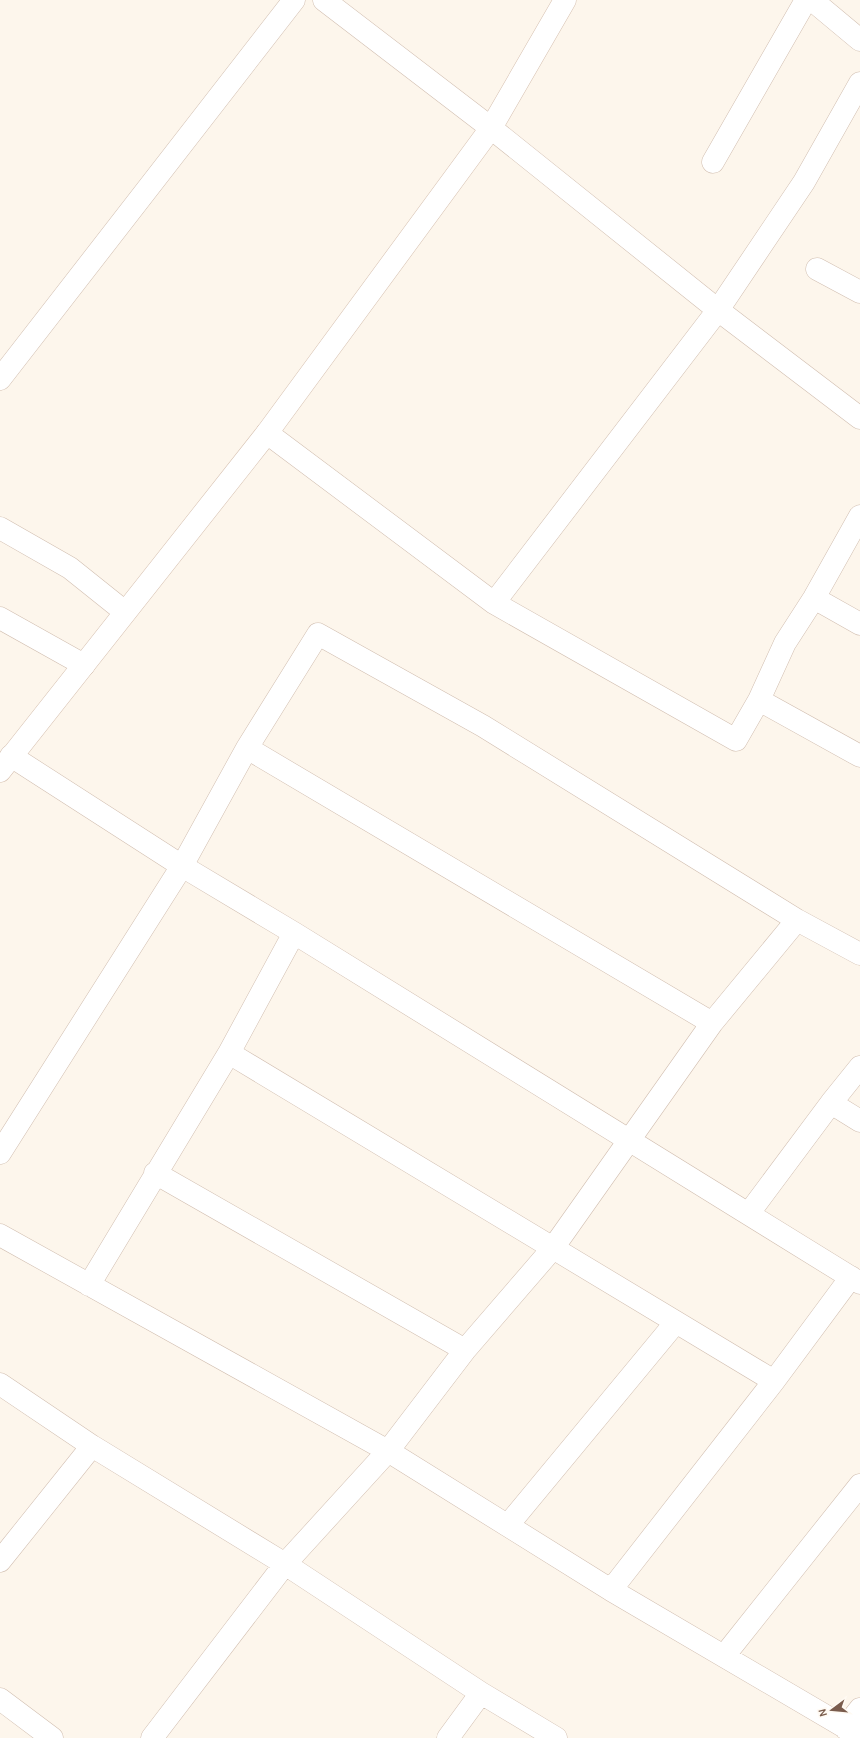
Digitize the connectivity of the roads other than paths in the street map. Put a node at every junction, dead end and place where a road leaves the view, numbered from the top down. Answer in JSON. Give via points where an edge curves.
{"nodes":[{"id":1,"x":294,"y":0,"type":"edge"},
{"id":2,"x":324,"y":0,"type":"edge"},
{"id":3,"x":565,"y":0,"type":"edge"},
{"id":4,"x":806,"y":0,"type":"edge"},
{"id":5,"x":812,"y":0,"type":"edge"},
{"id":6,"x":860,"y":40,"type":"edge"},
{"id":7,"x":860,"y":83,"type":"edge"},
{"id":8,"x":491,"y":128,"type":"junction"},
{"id":9,"x":714,"y":162,"type":"dead end"},
{"id":10,"x":817,"y":269,"type":"dead end"},
{"id":11,"x":860,"y":292,"type":"edge"},
{"id":12,"x":718,"y":310,"type":"junction"},
{"id":13,"x":0,"y":379,"type":"edge"},
{"id":14,"x":860,"y":418,"type":"edge"},
{"id":15,"x":267,"y":433,"type":"junction"},
{"id":16,"x":860,"y":516,"type":"edge"},
{"id":17,"x":0,"y":528,"type":"edge"},
{"id":18,"x":814,"y":598,"type":"junction"},
{"id":19,"x":494,"y":603,"type":"junction"},
{"id":20,"x":125,"y":612,"type":"junction"},
{"id":21,"x":0,"y":618,"type":"edge"},
{"id":22,"x":860,"y":624,"type":"edge"},
{"id":23,"x":84,"y":664,"type":"junction"},
{"id":24,"x":760,"y":700,"type":"junction"},
{"id":25,"x":247,"y":748,"type":"junction"},
{"id":26,"x":860,"y":756,"type":"edge"},
{"id":27,"x":6,"y":764,"type":"edge"},
{"id":28,"x":182,"y":866,"type":"junction"},
{"id":29,"x":797,"y":920,"type":"junction"},
{"id":30,"x":294,"y":933,"type":"junction"},
{"id":31,"x":860,"y":953,"type":"edge"},
{"id":32,"x":712,"y":1023,"type":"junction"},
{"id":33,"x":229,"y":1053,"type":"junction"},
{"id":34,"x":860,"y":1067,"type":"edge"},
{"id":35,"x":831,"y":1103,"type":"junction"},
{"id":36,"x":860,"y":1121,"type":"edge"},
{"id":37,"x":629,"y":1141,"type":"junction"},
{"id":38,"x":0,"y":1153,"type":"edge"},
{"id":39,"x":155,"y":1173,"type":"junction"},
{"id":40,"x":749,"y":1213,"type":"junction"},
{"id":41,"x":0,"y":1235,"type":"edge"},
{"id":42,"x":553,"y":1248,"type":"junction"},
{"id":43,"x":855,"y":1280,"type":"edge"},
{"id":44,"x":89,"y":1285,"type":"junction"},
{"id":45,"x":676,"y":1322,"type":"junction"},
{"id":46,"x":465,"y":1350,"type":"junction"},
{"id":47,"x":774,"y":1381,"type":"junction"},
{"id":48,"x":0,"y":1384,"type":"edge"},
{"id":49,"x":92,"y":1446,"type":"junction"},
{"id":50,"x":388,"y":1451,"type":"junction"},
{"id":51,"x":860,"y":1485,"type":"edge"},
{"id":52,"x":508,"y":1525,"type":"junction"},
{"id":53,"x":0,"y":1561,"type":"edge"},
{"id":54,"x":285,"y":1564,"type":"junction"},
{"id":55,"x":611,"y":1590,"type":"junction"},
{"id":56,"x":724,"y":1656,"type":"junction"},
{"id":57,"x":481,"y":1693,"type":"junction"},
{"id":58,"x":0,"y":1700,"type":"edge"},
{"id":59,"x":860,"y":1709,"type":"edge"},
{"id":60,"x":852,"y":1732,"type":"edge"},
{"id":61,"x":52,"y":1738,"type":"edge"},
{"id":62,"x":152,"y":1738,"type":"edge"},
{"id":63,"x":448,"y":1738,"type":"edge"},
{"id":64,"x":556,"y":1738,"type":"edge"}],
"edges":[{"from":1,"to":13,"type":"street"},
{"from":2,"to":8,"type":"street"},
{"from":3,"to":8,"type":"street"},
{"from":4,"to":9,"type":"street"},
{"from":5,"to":6,"type":"street"},
{"from":7,"to":12,"type":"street","via":[[804,182]]},
{"from":8,"to":12,"type":"street"},
{"from":8,"to":15,"type":"street"},
{"from":10,"to":11,"type":"street"},
{"from":12,"to":14,"type":"street"},
{"from":12,"to":19,"type":"street"},
{"from":15,"to":19,"type":"street"},
{"from":15,"to":20,"type":"street"},
{"from":16,"to":18,"type":"street"},
{"from":17,"to":20,"type":"street","via":[[70,568]]},
{"from":18,"to":22,"type":"street"},
{"from":18,"to":24,"type":"street","via":[[785,643]]},
{"from":19,"to":24,"type":"street","via":[[736,740]]},
{"from":20,"to":23,"type":"street"},
{"from":21,"to":23,"type":"street"},
{"from":23,"to":27,"type":"street"},
{"from":24,"to":26,"type":"street"},
{"from":25,"to":28,"type":"street"},
{"from":25,"to":29,"type":"street","via":[[318,634],[483,726]]},
{"from":25,"to":32,"type":"street"},
{"from":27,"to":28,"type":"street"},
{"from":28,"to":30,"type":"street"},
{"from":28,"to":38,"type":"street"},
{"from":29,"to":31,"type":"street"},
{"from":29,"to":32,"type":"street"},
{"from":30,"to":33,"type":"street"},
{"from":30,"to":37,"type":"street"},
{"from":32,"to":37,"type":"street"},
{"from":33,"to":39,"type":"street"},
{"from":33,"to":42,"type":"street"},
{"from":34,"to":35,"type":"street"},
{"from":35,"to":36,"type":"street"},
{"from":35,"to":40,"type":"street"},
{"from":37,"to":40,"type":"street"},
{"from":37,"to":42,"type":"street"},
{"from":39,"to":44,"type":"street"},
{"from":39,"to":46,"type":"street"},
{"from":40,"to":43,"type":"street"},
{"from":41,"to":44,"type":"street"},
{"from":42,"to":45,"type":"street"},
{"from":42,"to":46,"type":"street"},
{"from":43,"to":47,"type":"street"},
{"from":44,"to":50,"type":"street"},
{"from":45,"to":47,"type":"street"},
{"from":45,"to":52,"type":"street"},
{"from":46,"to":50,"type":"street"},
{"from":47,"to":55,"type":"street"},
{"from":48,"to":49,"type":"street"},
{"from":49,"to":53,"type":"street"},
{"from":49,"to":54,"type":"street"},
{"from":50,"to":52,"type":"street"},
{"from":50,"to":54,"type":"street"},
{"from":51,"to":56,"type":"street"},
{"from":52,"to":55,"type":"street"},
{"from":54,"to":57,"type":"street"},
{"from":54,"to":62,"type":"street"},
{"from":55,"to":56,"type":"street"},
{"from":56,"to":60,"type":"street"},
{"from":57,"to":63,"type":"street"},
{"from":57,"to":64,"type":"street"},
{"from":58,"to":61,"type":"street"},
{"from":59,"to":60,"type":"street"}]}
